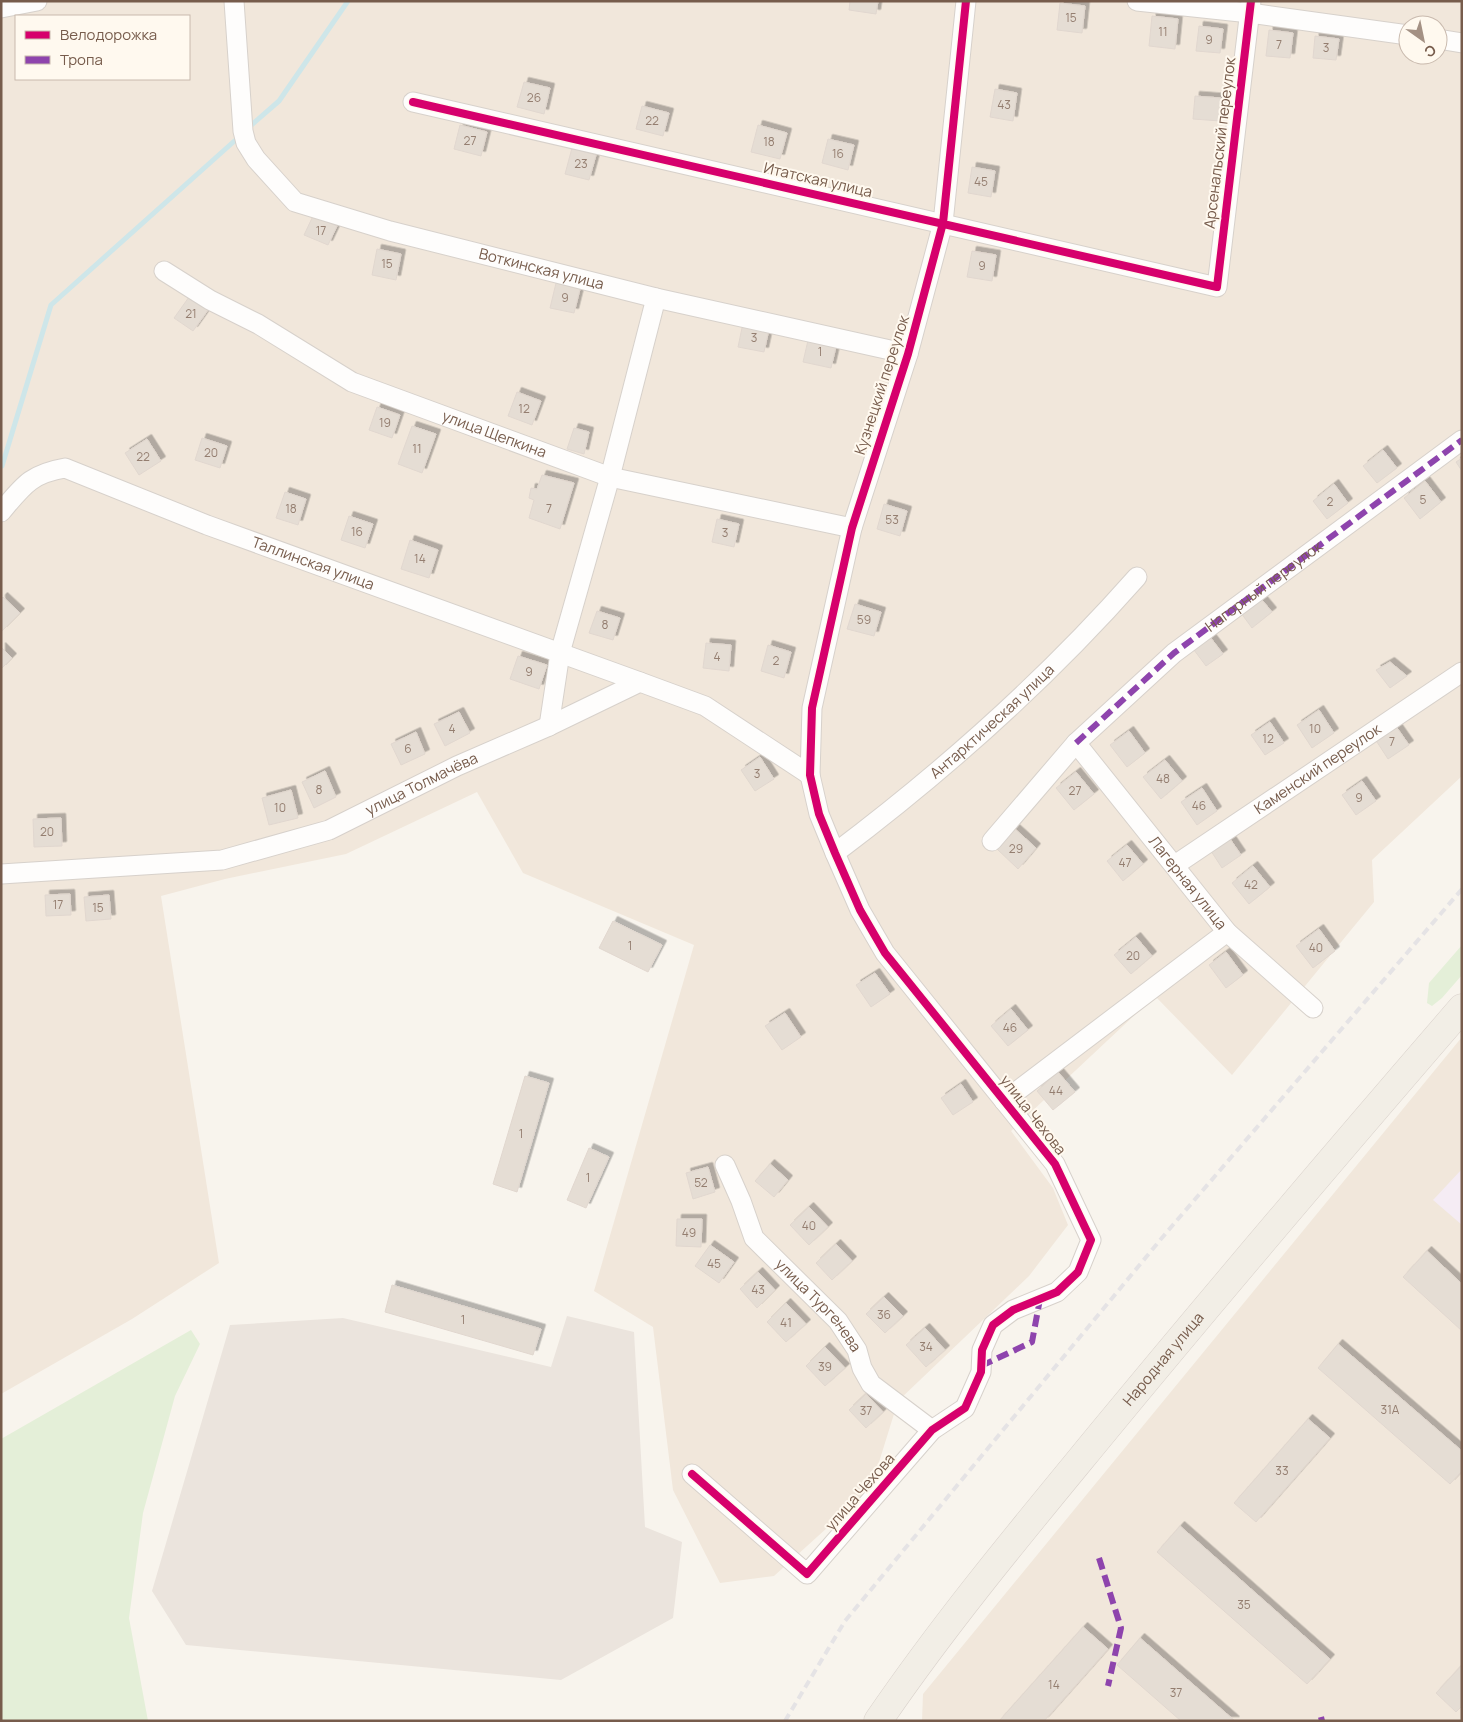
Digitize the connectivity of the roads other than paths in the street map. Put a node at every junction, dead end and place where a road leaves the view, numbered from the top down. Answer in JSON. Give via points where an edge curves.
{"nodes":[{"id":1,"x":37,"y":1,"type":"edge"},
{"id":2,"x":234,"y":1,"type":"edge"},
{"id":3,"x":966,"y":1,"type":"edge"},
{"id":4,"x":1136,"y":1,"type":"edge"},
{"id":5,"x":1250,"y":7,"type":"edge"},
{"id":6,"x":1,"y":8,"type":"edge"},
{"id":7,"x":1398,"y":33,"type":"edge"},
{"id":8,"x":1448,"y":41,"type":"edge"},
{"id":9,"x":1462,"y":43,"type":"edge"},
{"id":10,"x":413,"y":102,"type":"dead end"},
{"id":11,"x":943,"y":223,"type":"junction"},
{"id":12,"x":164,"y":271,"type":"dead end"},
{"id":13,"x":1216,"y":288,"type":"joint"},
{"id":14,"x":656,"y":298,"type":"junction"},
{"id":15,"x":908,"y":354,"type":"junction"},
{"id":16,"x":1462,"y":440,"type":"edge"},
{"id":17,"x":610,"y":477,"type":"junction"},
{"id":18,"x":1,"y":512,"type":"edge"},
{"id":19,"x":852,"y":528,"type":"junction"},
{"id":20,"x":1137,"y":577,"type":"dead end"},
{"id":21,"x":560,"y":653,"type":"junction"},
{"id":22,"x":1462,"y":672,"type":"edge"},
{"id":23,"x":640,"y":682,"type":"junction"},
{"id":24,"x":549,"y":726,"type":"junction"},
{"id":25,"x":1076,"y":743,"type":"junction"},
{"id":26,"x":810,"y":774,"type":"junction"},
{"id":27,"x":992,"y":840,"type":"dead end"},
{"id":28,"x":835,"y":853,"type":"junction"},
{"id":29,"x":1175,"y":865,"type":"junction"},
{"id":30,"x":1,"y":874,"type":"edge"},
{"id":31,"x":1226,"y":932,"type":"junction"},
{"id":32,"x":1313,"y":1008,"type":"dead end"},
{"id":33,"x":1462,"y":1008,"type":"edge"},
{"id":34,"x":1004,"y":1101,"type":"junction"},
{"id":35,"x":725,"y":1165,"type":"dead end"},
{"id":36,"x":932,"y":1430,"type":"junction"},
{"id":37,"x":692,"y":1474,"type":"dead end"},
{"id":38,"x":878,"y":1721,"type":"edge"}],
"edges":[{"from":1,"to":6,"type":"street"},
{"from":2,"to":14,"type":"street","name":"Воткинская улица","via":[[245,137],[256,159],[295,202],[390,231]]},
{"from":3,"to":11,"type":"street","name":"Кузнецкий переулок"},
{"from":4,"to":5,"type":"street"},
{"from":5,"to":7,"type":"street"},
{"from":5,"to":13,"type":"street","name":"Арсенальский переулок"},
{"from":8,"to":9,"type":"street"},
{"from":10,"to":11,"type":"street","name":"Итатская улица"},
{"from":11,"to":13,"type":"street","name":"Итатская улица"},
{"from":11,"to":15,"type":"street","name":"Кузнецкий переулок"},
{"from":12,"to":17,"type":"street","name":"улица Щепкина","via":[[352,382]]},
{"from":14,"to":15,"type":"street","name":"Воткинская улица"},
{"from":14,"to":17,"type":"street"},
{"from":15,"to":19,"type":"street","name":"Кузнецкий переулок"},
{"from":16,"to":25,"type":"street","name":"Нагорный переулок","via":[[1174,653]]},
{"from":17,"to":19,"type":"street","name":"улица Щепкина"},
{"from":17,"to":21,"type":"street"},
{"from":18,"to":21,"type":"street","name":"Таллинская улица","via":[[22,487],[42,472],[65,468],[207,525]]},
{"from":19,"to":26,"type":"street","name":"Кузнецкий переулок","via":[[812,708]]},
{"from":20,"to":28,"type":"street","name":"Антарктическая улица","via":[[1086,635],[954,758]]},
{"from":21,"to":23,"type":"street","name":"Таллинская улица"},
{"from":21,"to":24,"type":"street"},
{"from":22,"to":29,"type":"street","name":"Каменский переулок"},
{"from":23,"to":24,"type":"street","name":"улица Толмачёва"},
{"from":23,"to":26,"type":"street","via":[[705,706]]},
{"from":24,"to":30,"type":"street","name":"улица Толмачёва","via":[[457,766],[329,830],[222,860]]},
{"from":25,"to":27,"type":"street","name":"Нагорный переулок"},
{"from":25,"to":29,"type":"street","name":"Лагерная улица"},
{"from":26,"to":28,"type":"street","name":"улица Чехова","via":[[819,814]]},
{"from":28,"to":34,"type":"street","name":"улица Чехова","via":[[860,910],[885,953]]},
{"from":29,"to":31,"type":"street","name":"Лагерная улица"},
{"from":31,"to":32,"type":"street","name":"Лагерная улица"},
{"from":31,"to":34,"type":"street"},
{"from":33,"to":38,"type":"main road","name":"Народная улица","via":[[988,1572],[926,1650]]},
{"from":34,"to":36,"type":"street","name":"улица Чехова","via":[[1055,1164],[1092,1240],[1078,1272],[1057,1292],[1013,1310],[993,1325],[982,1350],[981,1372],[966,1408]]},
{"from":35,"to":36,"type":"street","name":"улица Тургенева","via":[[754,1238],[838,1321],[857,1350],[862,1368],[872,1384]]},
{"from":36,"to":37,"type":"street","name":"улица Чехова","via":[[807,1574]]}]}
